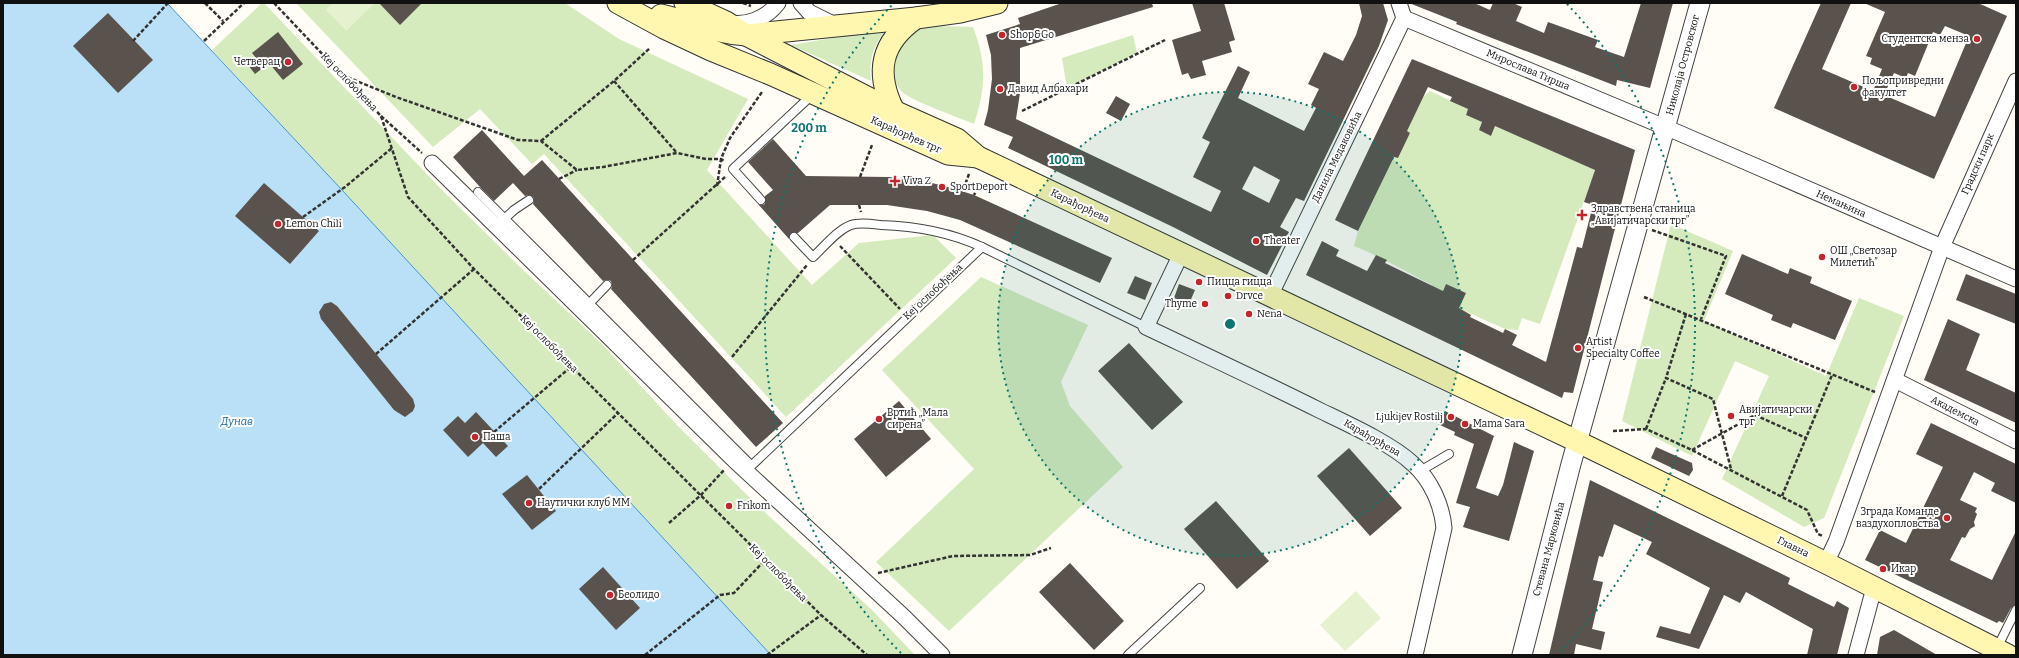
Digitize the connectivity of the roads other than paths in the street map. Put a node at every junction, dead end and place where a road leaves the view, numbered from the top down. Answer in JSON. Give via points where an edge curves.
{"nodes":[{"id":1,"x":685,"y":3,"type":"edge"},
{"id":2,"x":778,"y":3,"type":"edge"},
{"id":3,"x":801,"y":3,"type":"edge"},
{"id":4,"x":1399,"y":3,"type":"edge"},
{"id":5,"x":1700,"y":3,"type":"edge"},
{"id":6,"x":988,"y":5,"type":"edge"},
{"id":7,"x":626,"y":7,"type":"edge"},
{"id":8,"x":916,"y":18,"type":"junction"},
{"id":9,"x":1404,"y":18,"type":"junction"},
{"id":10,"x":726,"y":22,"type":"junction"},
{"id":11,"x":840,"y":26,"type":"junction"},
{"id":12,"x":746,"y":35,"type":"junction"},
{"id":13,"x":2016,"y":82,"type":"edge"},
{"id":14,"x":813,"y":93,"type":"junction"},
{"id":15,"x":894,"y":111,"type":"junction"},
{"id":16,"x":1666,"y":127,"type":"junction"},
{"id":17,"x":432,"y":163,"type":"road end"},
{"id":18,"x":974,"y":166,"type":"junction"},
{"id":19,"x":478,"y":192,"type":"dead end"},
{"id":20,"x":529,"y":200,"type":"dead end"},
{"id":21,"x":761,"y":200,"type":"dead end"},
{"id":22,"x":500,"y":222,"type":"junction"},
{"id":23,"x":794,"y":236,"type":"dead end"},
{"id":24,"x":982,"y":247,"type":"junction"},
{"id":25,"x":1942,"y":247,"type":"junction"},
{"id":26,"x":1181,"y":254,"type":"junction"},
{"id":27,"x":2016,"y":279,"type":"edge"},
{"id":28,"x":607,"y":285,"type":"dead end"},
{"id":29,"x":1270,"y":296,"type":"junction"},
{"id":30,"x":586,"y":307,"type":"junction"},
{"id":31,"x":1146,"y":327,"type":"junction"},
{"id":32,"x":1895,"y":380,"type":"junction"},
{"id":33,"x":2016,"y":441,"type":"edge"},
{"id":34,"x":1578,"y":442,"type":"junction"},
{"id":35,"x":1449,"y":454,"type":"dead end"},
{"id":36,"x":748,"y":468,"type":"junction"},
{"id":37,"x":1420,"y":471,"type":"junction"},
{"id":38,"x":1826,"y":563,"type":"junction"},
{"id":39,"x":1200,"y":588,"type":"dead end"},
{"id":40,"x":1874,"y":588,"type":"junction"},
{"id":41,"x":2016,"y":610,"type":"edge"},
{"id":42,"x":2002,"y":652,"type":"edge"},
{"id":43,"x":942,"y":655,"type":"edge"},
{"id":44,"x":1128,"y":655,"type":"edge"},
{"id":45,"x":1415,"y":655,"type":"edge"},
{"id":46,"x":1522,"y":655,"type":"edge"},
{"id":47,"x":1856,"y":655,"type":"edge"}],
"edges":[{"from":1,"to":10,"type":"main road","name":"Карађорђев трг"},
{"from":2,"to":10,"type":"street","via":[[770,12],[757,19],[735,24]]},
{"from":3,"to":11,"type":"street","via":[[808,12]]},
{"from":4,"to":9,"type":"street"},
{"from":5,"to":16,"type":"street","name":"Николаја Островског"},
{"from":6,"to":8,"type":"main road"},
{"from":7,"to":12,"type":"main road","via":[[714,31]]},
{"from":7,"to":14,"type":"main road","name":"Карађорђев трг","via":[[711,50]]},
{"from":8,"to":11,"type":"main road"},
{"from":8,"to":15,"type":"main road","via":[[896,35],[885,56],[882,80]]},
{"from":9,"to":16,"type":"street","name":"Мирослава Тирша"},
{"from":9,"to":29,"type":"street","name":"Данила Медаковића"},
{"from":10,"to":12,"type":"main road","name":"Карађорђев трг"},
{"from":11,"to":12,"type":"main road"},
{"from":12,"to":15,"type":"main road","name":"Карађорђев трг"},
{"from":13,"to":25,"type":"street","name":"Градски парк"},
{"from":14,"to":18,"type":"main road","name":"Карађорђев трг"},
{"from":14,"to":21,"type":"lane","via":[[733,169]]},
{"from":15,"to":18,"type":"main road","name":"Карађорђев трг","via":[[957,139]]},
{"from":16,"to":25,"type":"street","name":"Немањина"},
{"from":16,"to":34,"type":"street"},
{"from":17,"to":22,"type":"street"},
{"from":18,"to":26,"type":"main road","name":"Карађорђева"},
{"from":19,"to":22,"type":"lane"},
{"from":20,"to":22,"type":"lane"},
{"from":22,"to":30,"type":"street"},
{"from":23,"to":24,"type":"lane","via":[[813,257],[850,225],[897,226],[941,231]]},
{"from":24,"to":31,"type":"lane","name":"Карађорђева"},
{"from":24,"to":36,"type":"lane","name":"Кеј ослобођења"},
{"from":25,"to":27,"type":"street","name":"Немањина"},
{"from":25,"to":32,"type":"street"},
{"from":26,"to":29,"type":"main road","name":"Карађорђева"},
{"from":26,"to":31,"type":"street"},
{"from":28,"to":30,"type":"lane"},
{"from":29,"to":34,"type":"main road","name":"Карађорђева"},
{"from":30,"to":36,"type":"lane"},
{"from":30,"to":36,"type":"street","via":[[734,460]]},
{"from":31,"to":37,"type":"street","name":"Карађорђева","via":[[1335,417],[1402,456]]},
{"from":32,"to":33,"type":"street","name":"Академска"},
{"from":32,"to":38,"type":"street"},
{"from":34,"to":38,"type":"main road","name":"Главна"},
{"from":34,"to":46,"type":"street","name":"Стевана Марковића"},
{"from":35,"to":37,"type":"lane"},
{"from":36,"to":43,"type":"street"},
{"from":37,"to":45,"type":"street","name":"Карађорђева","via":[[1433,491],[1444,528]]},
{"from":38,"to":40,"type":"main road","name":"Главна"},
{"from":39,"to":44,"type":"lane"},
{"from":40,"to":42,"type":"main road","name":"Главна"},
{"from":40,"to":47,"type":"street"},
{"from":41,"to":42,"type":"lane"}]}
